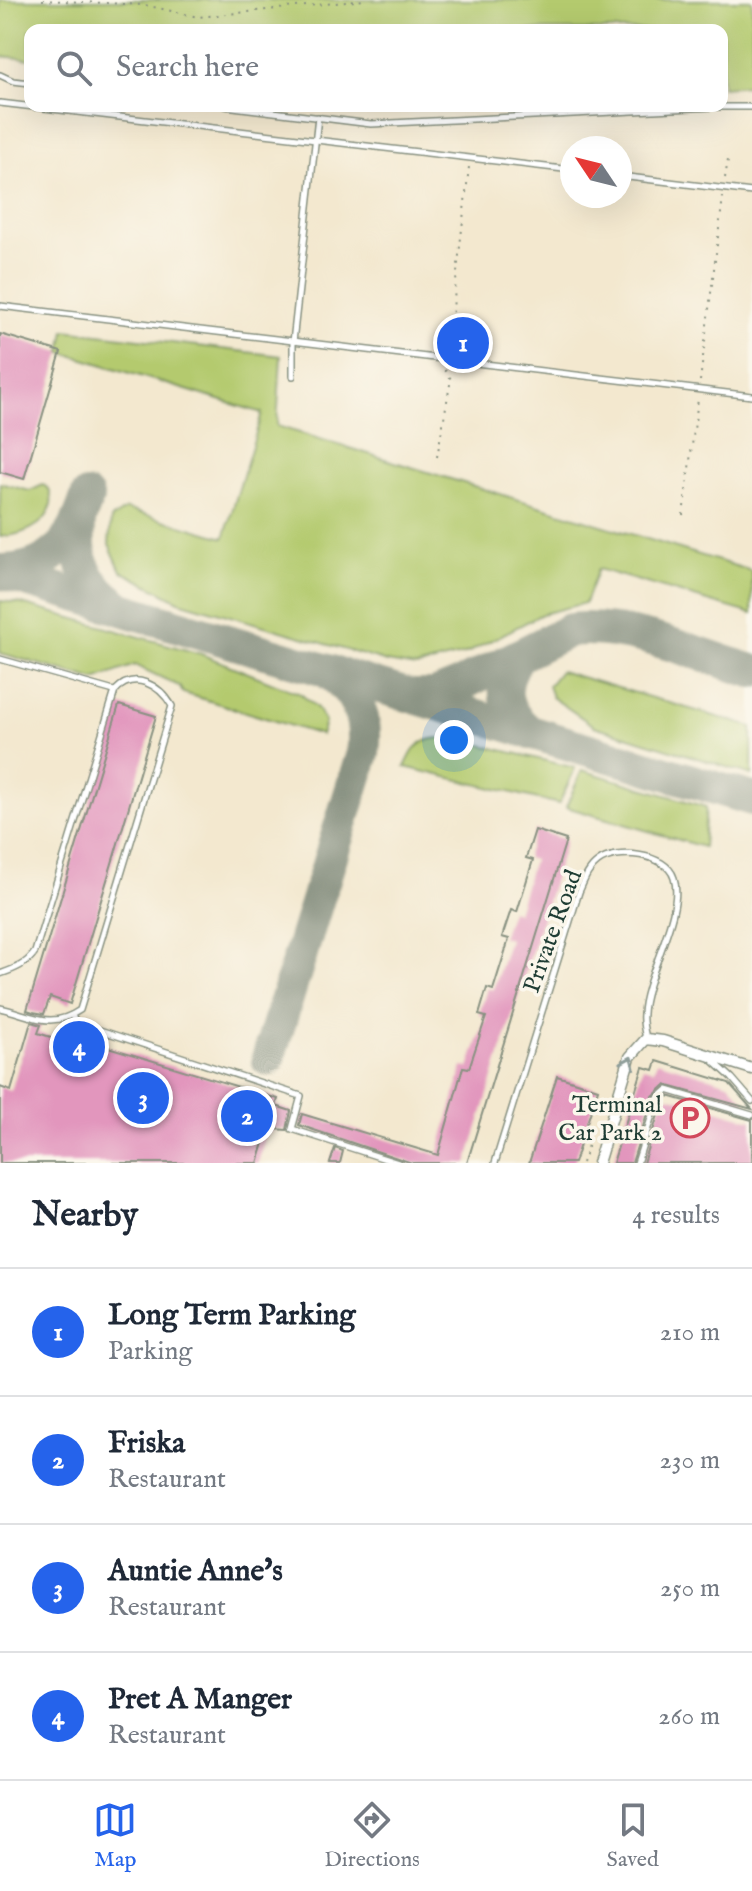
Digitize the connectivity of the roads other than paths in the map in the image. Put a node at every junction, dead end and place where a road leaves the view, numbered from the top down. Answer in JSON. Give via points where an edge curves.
{"nodes":[{"id":1,"x":0,"y":75,"type":"edge"},
{"id":2,"x":24,"y":82,"type":"edge"},
{"id":3,"x":0,"y":103,"type":"edge"},
{"id":4,"x":24,"y":106,"type":"edge"},
{"id":5,"x":728,"y":107,"type":"edge"},
{"id":6,"x":752,"y":107,"type":"edge"},
{"id":7,"x":77,"y":112,"type":"edge"},
{"id":8,"x":276,"y":112,"type":"edge"},
{"id":9,"x":616,"y":112,"type":"edge"},
{"id":10,"x":318,"y":117,"type":"junction"},
{"id":11,"x":316,"y":140,"type":"junction"},
{"id":12,"x":560,"y":169,"type":"edge"},
{"id":13,"x":632,"y":178,"type":"edge"},
{"id":14,"x":752,"y":192,"type":"edge"},
{"id":15,"x":0,"y":306,"type":"edge"},
{"id":16,"x":293,"y":342,"type":"junction"},
{"id":17,"x":293,"y":376,"type":"dead end"},
{"id":18,"x":752,"y":396,"type":"edge"},
{"id":19,"x":0,"y":659,"type":"edge"},
{"id":20,"x":115,"y":691,"type":"junction"},
{"id":21,"x":0,"y":974,"type":"edge"},
{"id":22,"x":0,"y":1008,"type":"edge"},
{"id":23,"x":72,"y":1015,"type":"junction"},
{"id":24,"x":646,"y":1039,"type":"junction"},
{"id":25,"x":706,"y":1055,"type":"junction"},
{"id":26,"x":752,"y":1069,"type":"edge"},
{"id":27,"x":752,"y":1101,"type":"edge"},
{"id":28,"x":752,"y":1115,"type":"edge"},
{"id":29,"x":398,"y":1163,"type":"edge"},
{"id":30,"x":495,"y":1163,"type":"edge"},
{"id":31,"x":598,"y":1163,"type":"edge"},
{"id":32,"x":637,"y":1163,"type":"edge"}],
"edges":[{"from":1,"to":2,"type":"lane"},
{"from":3,"to":4,"type":"lane"},
{"from":5,"to":6,"type":"lane"},
{"from":7,"to":11,"type":"lane"},
{"from":8,"to":10,"type":"lane"},
{"from":9,"to":10,"type":"lane","via":[[371,124]]},
{"from":10,"to":11,"type":"lane"},
{"from":11,"to":12,"type":"lane"},
{"from":11,"to":16,"type":"lane"},
{"from":13,"to":14,"type":"lane"},
{"from":15,"to":16,"type":"lane"},
{"from":16,"to":17,"type":"lane"},
{"from":16,"to":18,"type":"lane"},
{"from":19,"to":20,"type":"lane"},
{"from":20,"to":21,"type":"lane","via":[[35,952]]},
{"from":20,"to":23,"type":"lane","via":[[128,681],[140,681],[156,686],[172,706],[80,1010]]},
{"from":22,"to":23,"type":"lane","via":[[46,1021]]},
{"from":23,"to":29,"type":"lane","via":[[75,1022],[301,1096],[292,1129]]},
{"from":24,"to":25,"type":"street"},
{"from":24,"to":30,"type":"lane","name":"Private Road","via":[[644,1006],[671,915],[675,880],[669,867],[655,860],[610,856],[595,864],[579,892]]},
{"from":31,"to":24,"type":"street","one_way":true,"via":[[630,1057]]},
{"from":25,"to":26,"type":"street"},
{"from":25,"to":27,"type":"lane"},
{"from":28,"to":32,"type":"lane","via":[[667,1090],[657,1099]]}]}
